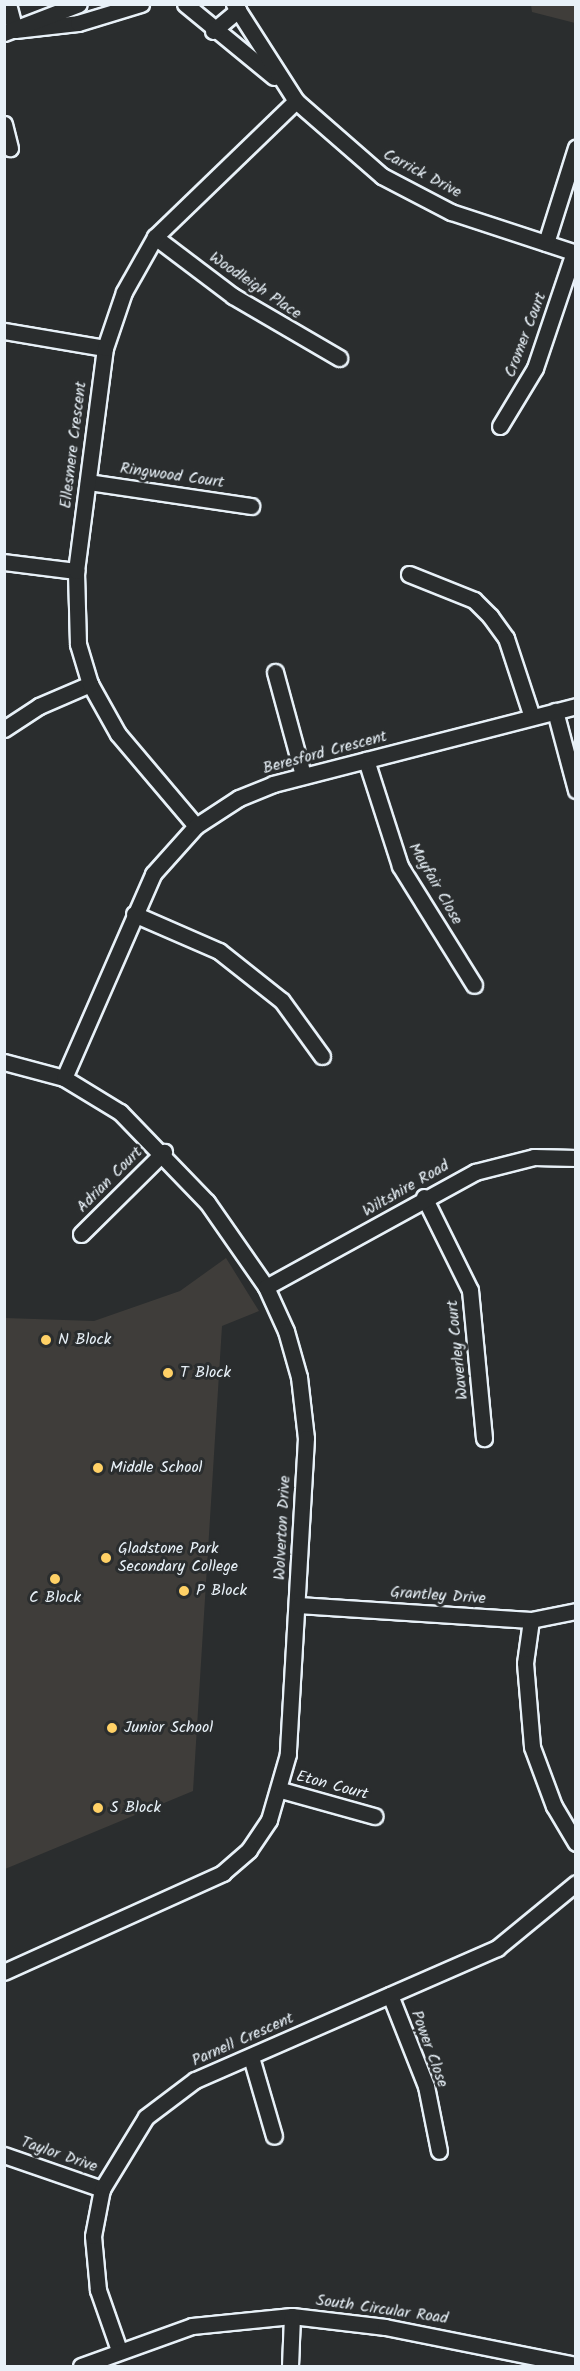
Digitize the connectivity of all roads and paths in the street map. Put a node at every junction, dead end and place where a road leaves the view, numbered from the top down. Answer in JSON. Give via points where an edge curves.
{"nodes":[{"id":1,"x":8,"y":4,"type":"edge"},
{"id":2,"x":79,"y":4,"type":"edge"},
{"id":3,"x":141,"y":4,"type":"edge"},
{"id":4,"x":185,"y":4,"type":"edge"},
{"id":5,"x":236,"y":7,"type":"edge"},
{"id":6,"x":213,"y":31,"type":"junction"},
{"id":7,"x":10,"y":32,"type":"edge"},
{"id":8,"x":279,"y":80,"type":"junction"},
{"id":9,"x":296,"y":101,"type":"junction"},
{"id":10,"x":4,"y":124,"type":"edge"},
{"id":11,"x":10,"y":148,"type":"dead end"},
{"id":12,"x":576,"y":148,"type":"edge"},
{"id":13,"x":155,"y":237,"type":"junction"},
{"id":14,"x":546,"y":243,"type":"junction"},
{"id":15,"x":575,"y":253,"type":"edge"},
{"id":16,"x":4,"y":331,"type":"edge"},
{"id":17,"x":105,"y":348,"type":"junction"},
{"id":18,"x":339,"y":358,"type":"dead end"},
{"id":19,"x":500,"y":426,"type":"dead end"},
{"id":20,"x":88,"y":482,"type":"junction"},
{"id":21,"x":251,"y":506,"type":"dead end"},
{"id":22,"x":4,"y":562,"type":"edge"},
{"id":23,"x":76,"y":571,"type":"junction"},
{"id":24,"x":409,"y":574,"type":"dead end"},
{"id":25,"x":274,"y":672,"type":"dead end"},
{"id":26,"x":90,"y":684,"type":"junction"},
{"id":27,"x":576,"y":706,"type":"edge"},
{"id":28,"x":555,"y":711,"type":"junction"},
{"id":29,"x":532,"y":717,"type":"junction"},
{"id":30,"x":4,"y":729,"type":"edge"},
{"id":31,"x":366,"y":760,"type":"junction"},
{"id":32,"x":303,"y":775,"type":"junction"},
{"id":33,"x":576,"y":790,"type":"edge"},
{"id":34,"x":196,"y":826,"type":"junction"},
{"id":35,"x":134,"y":914,"type":"junction"},
{"id":36,"x":474,"y":986,"type":"dead end"},
{"id":37,"x":322,"y":1056,"type":"dead end"},
{"id":38,"x":4,"y":1062,"type":"edge"},
{"id":39,"x":64,"y":1078,"type":"junction"},
{"id":40,"x":164,"y":1152,"type":"junction"},
{"id":41,"x":576,"y":1158,"type":"edge"},
{"id":42,"x":424,"y":1197,"type":"junction"},
{"id":43,"x":81,"y":1234,"type":"dead end"},
{"id":44,"x":266,"y":1287,"type":"junction"},
{"id":45,"x":484,"y":1438,"type":"dead end"},
{"id":46,"x":298,"y":1605,"type":"junction"},
{"id":47,"x":576,"y":1611,"type":"edge"},
{"id":48,"x":531,"y":1620,"type":"junction"},
{"id":49,"x":281,"y":1790,"type":"junction"},
{"id":50,"x":374,"y":1816,"type":"dead end"},
{"id":51,"x":576,"y":1843,"type":"edge"},
{"id":52,"x":576,"y":1883,"type":"edge"},
{"id":53,"x":4,"y":1972,"type":"edge"},
{"id":54,"x":390,"y":1995,"type":"junction"},
{"id":55,"x":251,"y":2056,"type":"junction"},
{"id":56,"x":274,"y":2136,"type":"dead end"},
{"id":57,"x":439,"y":2151,"type":"dead end"},
{"id":58,"x":4,"y":2155,"type":"edge"},
{"id":59,"x":102,"y":2189,"type":"junction"},
{"id":60,"x":292,"y":2316,"type":"junction"},
{"id":61,"x":119,"y":2350,"type":"junction"},
{"id":62,"x":576,"y":2365,"type":"edge"},
{"id":63,"x":81,"y":2367,"type":"edge"},
{"id":64,"x":291,"y":2367,"type":"edge"}],
"edges":[{"from":1,"to":7,"type":"street"},
{"from":2,"to":7,"type":"street"},
{"from":3,"to":7,"type":"street","via":[[78,23]]},
{"from":4,"to":6,"type":"street","name":"Carrick Drive"},
{"from":5,"to":6,"type":"street"},
{"from":5,"to":8,"type":"street","name":"Carrick Drive"},
{"from":6,"to":8,"type":"street","name":"Carrick Drive"},
{"from":8,"to":9,"type":"street","name":"Carrick Drive"},
{"from":9,"to":13,"type":"street","name":"Ellesmere Crescent"},
{"from":9,"to":14,"type":"street","name":"Carrick Drive","via":[[382,176],[451,212]]},
{"from":10,"to":11,"type":"street"},
{"from":12,"to":14,"type":"street"},
{"from":13,"to":17,"type":"street","name":"Ellesmere Crescent","via":[[124,292]]},
{"from":13,"to":18,"type":"street","name":"Woodleigh Place","via":[[233,297]]},
{"from":14,"to":15,"type":"street","name":"Carrick Drive"},
{"from":15,"to":19,"type":"street","name":"Cromer Court","via":[[535,368]]},
{"from":16,"to":17,"type":"street"},
{"from":17,"to":20,"type":"street","name":"Ellesmere Crescent"},
{"from":20,"to":21,"type":"street","name":"Ringwood Court"},
{"from":20,"to":23,"type":"street","name":"Ellesmere Crescent"},
{"from":22,"to":23,"type":"street"},
{"from":23,"to":26,"type":"street","name":"Ellesmere Crescent","via":[[74,622]]},
{"from":24,"to":29,"type":"street","via":[[474,600],[490,616],[506,638]]},
{"from":25,"to":32,"type":"street"},
{"from":26,"to":30,"type":"street","via":[[39,706]]},
{"from":26,"to":34,"type":"street","name":"Ellesmere Crescent","via":[[118,735]]},
{"from":27,"to":28,"type":"street","name":"Beresford Crescent"},
{"from":28,"to":29,"type":"street","name":"Beresford Crescent"},
{"from":28,"to":33,"type":"street"},
{"from":29,"to":31,"type":"street","name":"Beresford Crescent"},
{"from":31,"to":32,"type":"street","name":"Beresford Crescent"},
{"from":31,"to":36,"type":"street","name":"Mayfair Close","via":[[400,866]]},
{"from":32,"to":34,"type":"street","name":"Beresford Crescent","via":[[239,798]]},
{"from":34,"to":35,"type":"street","name":"Beresford Crescent","via":[[153,874]]},
{"from":35,"to":37,"type":"street","via":[[219,951],[282,1001]]},
{"from":35,"to":39,"type":"street","name":"Beresford Crescent"},
{"from":38,"to":39,"type":"street","name":"Wolverton Drive"},
{"from":39,"to":40,"type":"street","name":"Wolverton Drive","via":[[120,1112]]},
{"from":40,"to":43,"type":"street","name":"Adrian Court"},
{"from":40,"to":44,"type":"street","name":"Wolverton Drive"},
{"from":41,"to":42,"type":"street","name":"Wiltshire Road","via":[[501,1163]]},
{"from":42,"to":44,"type":"street","name":"Wiltshire Road"},
{"from":42,"to":45,"type":"street","name":"Waverley Court","via":[[470,1290]]},
{"from":44,"to":46,"type":"street","name":"Wolverton Drive","via":[[299,1377],[304,1421]]},
{"from":46,"to":48,"type":"street","name":"Grantley Drive"},
{"from":46,"to":49,"type":"street","name":"Wolverton Drive"},
{"from":47,"to":48,"type":"street","name":"Grantley Drive"},
{"from":48,"to":51,"type":"street","via":[[525,1663],[532,1748],[554,1806]]},
{"from":49,"to":50,"type":"street","name":"Eton Court"},
{"from":49,"to":53,"type":"street","name":"Wolverton Drive","via":[[249,1850],[223,1873]]},
{"from":52,"to":54,"type":"street","name":"Parnell Crescent","via":[[496,1948]]},
{"from":54,"to":55,"type":"street","name":"Parnell Crescent"},
{"from":54,"to":57,"type":"street","name":"Power Close","via":[[426,2086]]},
{"from":55,"to":56,"type":"street"},
{"from":55,"to":59,"type":"street","name":"Parnell Crescent","via":[[195,2080],[146,2118]]},
{"from":58,"to":59,"type":"street","name":"Taylor Drive"},
{"from":59,"to":61,"type":"street","name":"Parnell Crescent","via":[[93,2262]]},
{"from":60,"to":61,"type":"street","name":"South Circular Road","via":[[192,2326]]},
{"from":60,"to":62,"type":"street","name":"South Circular Road","via":[[396,2328]]},
{"from":60,"to":64,"type":"street"},
{"from":61,"to":63,"type":"street","name":"South Circular Road"}]}
